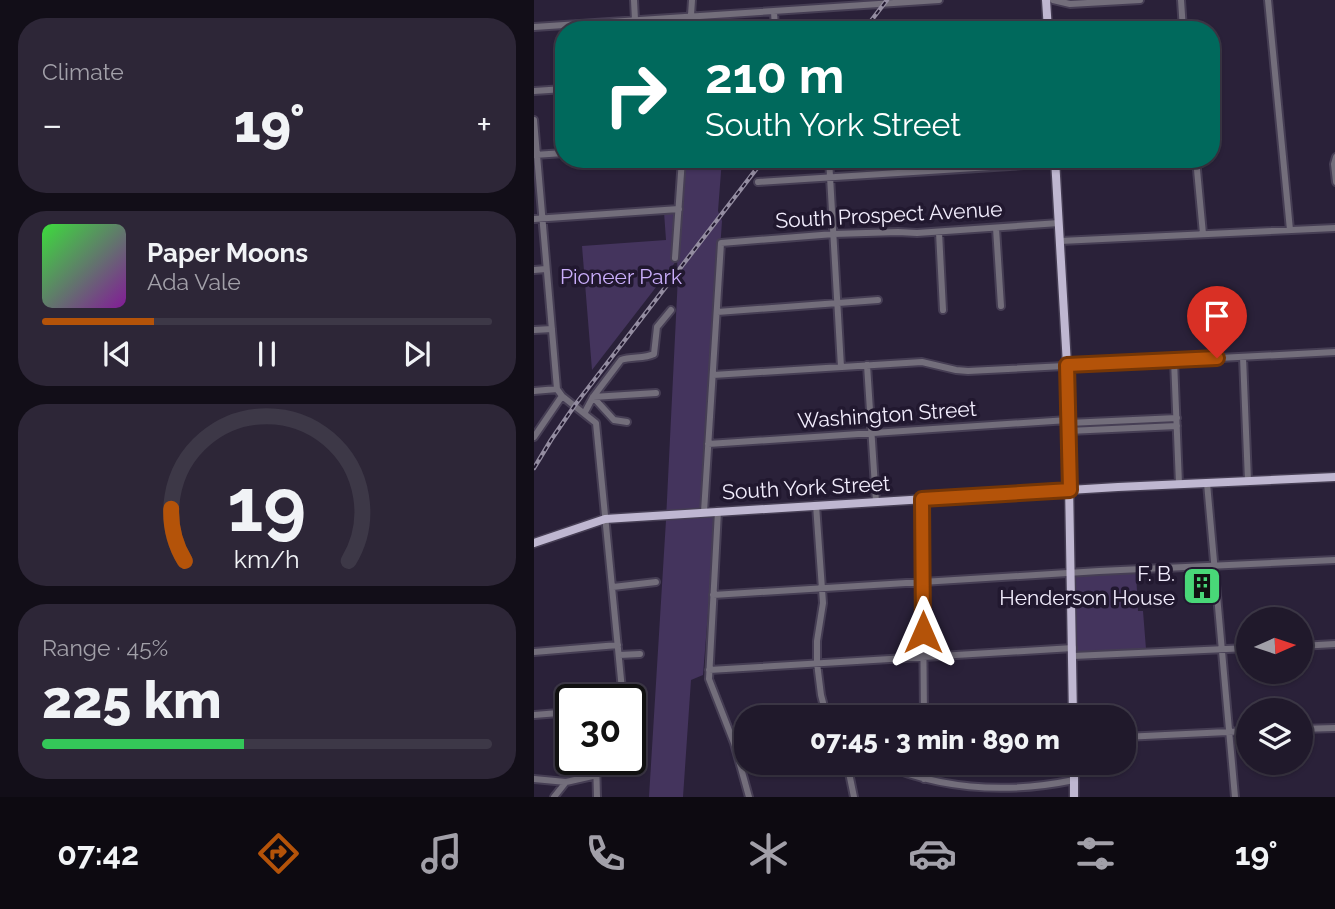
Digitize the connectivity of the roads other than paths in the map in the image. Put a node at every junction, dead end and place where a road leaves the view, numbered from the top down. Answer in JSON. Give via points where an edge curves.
{"nodes":[{"id":1,"x":634,"y":0,"type":"edge"},
{"id":2,"x":692,"y":0,"type":"edge"},
{"id":3,"x":808,"y":0,"type":"edge"},
{"id":4,"x":939,"y":0,"type":"edge"},
{"id":5,"x":1046,"y":0,"type":"edge"},
{"id":6,"x":1053,"y":0,"type":"edge"},
{"id":7,"x":1140,"y":0,"type":"edge"},
{"id":8,"x":1181,"y":0,"type":"edge"},
{"id":9,"x":1268,"y":0,"type":"edge"},
{"id":10,"x":809,"y":9,"type":"junction"},
{"id":11,"x":774,"y":11,"type":"junction"},
{"id":12,"x":691,"y":17,"type":"junction"},
{"id":13,"x":635,"y":20,"type":"junction"},
{"id":14,"x":630,"y":21,"type":"edge"},
{"id":15,"x":691,"y":21,"type":"edge"},
{"id":16,"x":775,"y":21,"type":"edge"},
{"id":17,"x":1047,"y":21,"type":"edge"},
{"id":18,"x":1182,"y":21,"type":"edge"},
{"id":19,"x":534,"y":27,"type":"edge"},
{"id":20,"x":555,"y":27,"type":"edge"},
{"id":21,"x":555,"y":90,"type":"edge"},
{"id":22,"x":534,"y":91,"type":"edge"},
{"id":23,"x":534,"y":120,"type":"edge"},
{"id":24,"x":555,"y":154,"type":"edge"},
{"id":25,"x":535,"y":155,"type":"edge"},
{"id":26,"x":1335,"y":157,"type":"edge"},
{"id":27,"x":681,"y":168,"type":"edge"},
{"id":28,"x":830,"y":168,"type":"edge"},
{"id":29,"x":969,"y":168,"type":"edge"},
{"id":30,"x":1055,"y":168,"type":"edge"},
{"id":31,"x":1197,"y":168,"type":"edge"},
{"id":32,"x":957,"y":169,"type":"joint"},
{"id":33,"x":830,"y":177,"type":"junction"},
{"id":34,"x":759,"y":182,"type":"dead end"},
{"id":35,"x":1335,"y":182,"type":"edge"},
{"id":36,"x":679,"y":209,"type":"junction"},
{"id":37,"x":534,"y":219,"type":"edge"},
{"id":38,"x":542,"y":219,"type":"junction"},
{"id":39,"x":1059,"y":223,"type":"junction"},
{"id":40,"x":996,"y":228,"type":"junction"},
{"id":41,"x":1335,"y":228,"type":"edge"},
{"id":42,"x":1290,"y":230,"type":"junction"},
{"id":43,"x":938,"y":232,"type":"junction"},
{"id":44,"x":834,"y":234,"type":"junction"},
{"id":45,"x":1203,"y":234,"type":"junction"},
{"id":46,"x":1060,"y":241,"type":"junction"},
{"id":47,"x":675,"y":258,"type":"dead end"},
{"id":48,"x":546,"y":269,"type":"junction"},
{"id":49,"x":534,"y":270,"type":"edge"},
{"id":50,"x":878,"y":300,"type":"dead end"},
{"id":51,"x":838,"y":303,"type":"junction"},
{"id":52,"x":1001,"y":306,"type":"dead end"},
{"id":53,"x":671,"y":310,"type":"dead end"},
{"id":54,"x":943,"y":310,"type":"dead end"},
{"id":55,"x":717,"y":312,"type":"junction"},
{"id":56,"x":552,"y":329,"type":"junction"},
{"id":57,"x":534,"y":330,"type":"edge"},
{"id":58,"x":1335,"y":352,"type":"edge"},
{"id":59,"x":1243,"y":357,"type":"junction"},
{"id":60,"x":1174,"y":360,"type":"junction"},
{"id":61,"x":867,"y":365,"type":"junction"},
{"id":62,"x":1067,"y":365,"type":"junction"},
{"id":63,"x":841,"y":367,"type":"junction"},
{"id":64,"x":712,"y":375,"type":"junction"},
{"id":65,"x":557,"y":389,"type":"junction"},
{"id":66,"x":534,"y":391,"type":"edge"},
{"id":67,"x":655,"y":393,"type":"dead end"},
{"id":68,"x":561,"y":396,"type":"junction"},
{"id":69,"x":593,"y":397,"type":"junction"},
{"id":70,"x":585,"y":412,"type":"junction"},
{"id":71,"x":1177,"y":418,"type":"junction"},
{"id":72,"x":627,"y":422,"type":"dead end"},
{"id":73,"x":1068,"y":425,"type":"junction"},
{"id":74,"x":1177,"y":426,"type":"junction"},
{"id":75,"x":871,"y":433,"type":"junction"},
{"id":76,"x":534,"y":437,"type":"edge"},
{"id":77,"x":708,"y":444,"type":"junction"},
{"id":78,"x":1335,"y":477,"type":"edge"},
{"id":79,"x":1248,"y":481,"type":"junction"},
{"id":80,"x":1207,"y":483,"type":"junction"},
{"id":81,"x":1179,"y":484,"type":"junction"},
{"id":82,"x":1070,"y":490,"type":"junction"},
{"id":83,"x":922,"y":499,"type":"junction"},
{"id":84,"x":876,"y":502,"type":"junction"},
{"id":85,"x":816,"y":505,"type":"junction"},
{"id":86,"x":718,"y":511,"type":"junction"},
{"id":87,"x":704,"y":512,"type":"junction"},
{"id":88,"x":605,"y":519,"type":"junction"},
{"id":89,"x":534,"y":543,"type":"edge"},
{"id":90,"x":1335,"y":560,"type":"edge"},
{"id":91,"x":1215,"y":566,"type":"junction"},
{"id":92,"x":1072,"y":573,"type":"junction"},
{"id":93,"x":656,"y":582,"type":"dead end"},
{"id":94,"x":923,"y":582,"type":"junction"},
{"id":95,"x":613,"y":587,"type":"junction"},
{"id":96,"x":822,"y":588,"type":"junction"},
{"id":97,"x":713,"y":595,"type":"junction"},
{"id":98,"x":1335,"y":644,"type":"edge"},
{"id":99,"x":618,"y":645,"type":"junction"},
{"id":100,"x":1313,"y":645,"type":"edge"},
{"id":101,"x":1236,"y":648,"type":"edge"},
{"id":102,"x":1222,"y":649,"type":"junction"},
{"id":103,"x":534,"y":652,"type":"edge"},
{"id":104,"x":1073,"y":652,"type":"junction"},
{"id":105,"x":640,"y":654,"type":"dead end"},
{"id":106,"x":619,"y":656,"type":"junction"},
{"id":107,"x":923,"y":657,"type":"junction"},
{"id":108,"x":817,"y":663,"type":"junction"},
{"id":109,"x":709,"y":670,"type":"junction"},
{"id":110,"x":622,"y":684,"type":"edge"},
{"id":111,"x":824,"y":705,"type":"edge"},
{"id":112,"x":924,"y":705,"type":"edge"},
{"id":113,"x":1073,"y":705,"type":"edge"},
{"id":114,"x":555,"y":713,"type":"edge"},
{"id":115,"x":534,"y":715,"type":"edge"},
{"id":116,"x":1335,"y":727,"type":"edge"},
{"id":117,"x":1313,"y":728,"type":"edge"},
{"id":118,"x":1229,"y":732,"type":"junction"},
{"id":119,"x":1236,"y":732,"type":"edge"},
{"id":120,"x":1136,"y":736,"type":"edge"},
{"id":121,"x":597,"y":775,"type":"joint"},
{"id":122,"x":849,"y":775,"type":"edge"},
{"id":123,"x":913,"y":775,"type":"edge"},
{"id":124,"x":924,"y":775,"type":"edge"},
{"id":125,"x":1074,"y":775,"type":"edge"},
{"id":126,"x":534,"y":779,"type":"edge"},
{"id":127,"x":924,"y":779,"type":"junction"},
{"id":128,"x":1074,"y":780,"type":"junction"},
{"id":129,"x":566,"y":782,"type":"junction"},
{"id":130,"x":554,"y":797,"type":"edge"},
{"id":131,"x":597,"y":797,"type":"edge"},
{"id":132,"x":749,"y":797,"type":"edge"},
{"id":133,"x":854,"y":797,"type":"edge"},
{"id":134,"x":1074,"y":797,"type":"edge"},
{"id":135,"x":1235,"y":797,"type":"edge"}],
"edges":[{"from":1,"to":13,"type":"street"},
{"from":2,"to":12,"type":"street"},
{"from":3,"to":10,"type":"street"},
{"from":4,"to":10,"type":"street"},
{"from":5,"to":17,"type":"main road"},
{"from":6,"to":7,"type":"street","via":[[1070,4]]},
{"from":8,"to":18,"type":"street"},
{"from":9,"to":42,"type":"street"},
{"from":10,"to":11,"type":"street"},
{"from":11,"to":12,"type":"street"},
{"from":11,"to":16,"type":"street"},
{"from":12,"to":13,"type":"street"},
{"from":12,"to":15,"type":"street"},
{"from":13,"to":14,"type":"street"},
{"from":19,"to":20,"type":"street"},
{"from":21,"to":22,"type":"street"},
{"from":23,"to":25,"type":"street"},
{"from":24,"to":25,"type":"street"},
{"from":25,"to":38,"type":"street"},
{"from":26,"to":35,"type":"street"},
{"from":27,"to":36,"type":"street"},
{"from":28,"to":33,"type":"street"},
{"from":29,"to":32,"type":"street"},
{"from":30,"to":39,"type":"main road"},
{"from":31,"to":45,"type":"street"},
{"from":32,"to":33,"type":"street"},
{"from":33,"to":34,"type":"street"},
{"from":33,"to":44,"type":"street"},
{"from":36,"to":38,"type":"street"},
{"from":36,"to":47,"type":"street"},
{"from":37,"to":38,"type":"street"},
{"from":38,"to":48,"type":"street"},
{"from":39,"to":40,"type":"street","name":"South Prospect Avenue"},
{"from":39,"to":46,"type":"main road"},
{"from":40,"to":43,"type":"street","name":"South Prospect Avenue"},
{"from":40,"to":52,"type":"street"},
{"from":41,"to":42,"type":"street"},
{"from":42,"to":45,"type":"street"},
{"from":43,"to":44,"type":"street","name":"South Prospect Avenue"},
{"from":43,"to":54,"type":"street"},
{"from":44,"to":51,"type":"street"},
{"from":44,"to":55,"type":"street","name":"South Prospect Avenue","via":[[721,243]]},
{"from":45,"to":46,"type":"street"},
{"from":46,"to":62,"type":"main road"},
{"from":48,"to":49,"type":"street"},
{"from":48,"to":56,"type":"street"},
{"from":50,"to":51,"type":"street"},
{"from":51,"to":55,"type":"street"},
{"from":51,"to":63,"type":"street"},
{"from":53,"to":69,"type":"street","via":[[657,327],[654,354],[621,360]]},
{"from":55,"to":64,"type":"street"},
{"from":56,"to":57,"type":"street"},
{"from":56,"to":65,"type":"street"},
{"from":58,"to":59,"type":"street"},
{"from":59,"to":60,"type":"street"},
{"from":59,"to":79,"type":"street"},
{"from":60,"to":62,"type":"street"},
{"from":60,"to":71,"type":"street"},
{"from":61,"to":62,"type":"street","via":[[922,362],[968,371]]},
{"from":61,"to":63,"type":"street"},
{"from":61,"to":75,"type":"street"},
{"from":62,"to":73,"type":"main road"},
{"from":63,"to":64,"type":"street"},
{"from":64,"to":77,"type":"street"},
{"from":65,"to":66,"type":"street"},
{"from":65,"to":68,"type":"street"},
{"from":67,"to":69,"type":"street"},
{"from":68,"to":70,"type":"street"},
{"from":68,"to":76,"type":"street"},
{"from":69,"to":70,"type":"street"},
{"from":69,"to":72,"type":"street","via":[[614,420]]},
{"from":70,"to":88,"type":"street","via":[[596,423]]},
{"from":71,"to":73,"type":"street"},
{"from":71,"to":74,"type":"street"},
{"from":73,"to":74,"type":"street"},
{"from":73,"to":75,"type":"street","name":"Washington Street"},
{"from":73,"to":82,"type":"main road"},
{"from":74,"to":81,"type":"street"},
{"from":75,"to":77,"type":"street","name":"Washington Street"},
{"from":75,"to":84,"type":"street"},
{"from":77,"to":87,"type":"street"},
{"from":78,"to":79,"type":"main road","name":"South York Street"},
{"from":79,"to":80,"type":"main road","name":"South York Street"},
{"from":80,"to":81,"type":"main road","name":"South York Street"},
{"from":80,"to":91,"type":"street"},
{"from":81,"to":82,"type":"main road","name":"South York Street"},
{"from":82,"to":83,"type":"main road","name":"South York Street"},
{"from":82,"to":92,"type":"main road"},
{"from":83,"to":84,"type":"main road","name":"South York Street"},
{"from":83,"to":94,"type":"street"},
{"from":84,"to":85,"type":"main road","name":"South York Street"},
{"from":85,"to":86,"type":"main road","name":"South York Street"},
{"from":85,"to":96,"type":"street"},
{"from":86,"to":87,"type":"main road","name":"South York Street"},
{"from":86,"to":97,"type":"street"},
{"from":87,"to":88,"type":"main road","name":"South York Street"},
{"from":88,"to":89,"type":"main road","name":"South York Street"},
{"from":88,"to":95,"type":"street"},
{"from":90,"to":91,"type":"street"},
{"from":91,"to":92,"type":"street"},
{"from":91,"to":102,"type":"street"},
{"from":92,"to":94,"type":"street"},
{"from":92,"to":104,"type":"main road"},
{"from":93,"to":95,"type":"street"},
{"from":94,"to":96,"type":"street"},
{"from":94,"to":107,"type":"street"},
{"from":95,"to":99,"type":"street"},
{"from":96,"to":97,"type":"street"},
{"from":96,"to":108,"type":"street"},
{"from":97,"to":109,"type":"street"},
{"from":98,"to":100,"type":"street"},
{"from":99,"to":103,"type":"street"},
{"from":99,"to":106,"type":"street"},
{"from":101,"to":102,"type":"street"},
{"from":102,"to":104,"type":"street"},
{"from":102,"to":118,"type":"street"},
{"from":104,"to":107,"type":"street"},
{"from":104,"to":113,"type":"main road"},
{"from":105,"to":106,"type":"street"},
{"from":106,"to":110,"type":"street"},
{"from":107,"to":108,"type":"street"},
{"from":107,"to":112,"type":"street"},
{"from":108,"to":109,"type":"street"},
{"from":108,"to":111,"type":"street"},
{"from":109,"to":132,"type":"street"},
{"from":114,"to":115,"type":"street"},
{"from":116,"to":117,"type":"street"},
{"from":118,"to":119,"type":"street"},
{"from":118,"to":120,"type":"street"},
{"from":118,"to":135,"type":"street"},
{"from":121,"to":129,"type":"street"},
{"from":121,"to":131,"type":"street"},
{"from":122,"to":133,"type":"street"},
{"from":123,"to":127,"type":"street"},
{"from":124,"to":127,"type":"street"},
{"from":125,"to":128,"type":"main road"},
{"from":126,"to":129,"type":"street"},
{"from":127,"to":128,"type":"street","via":[[996,788]]},
{"from":128,"to":134,"type":"main road"},
{"from":129,"to":130,"type":"street"}]}
